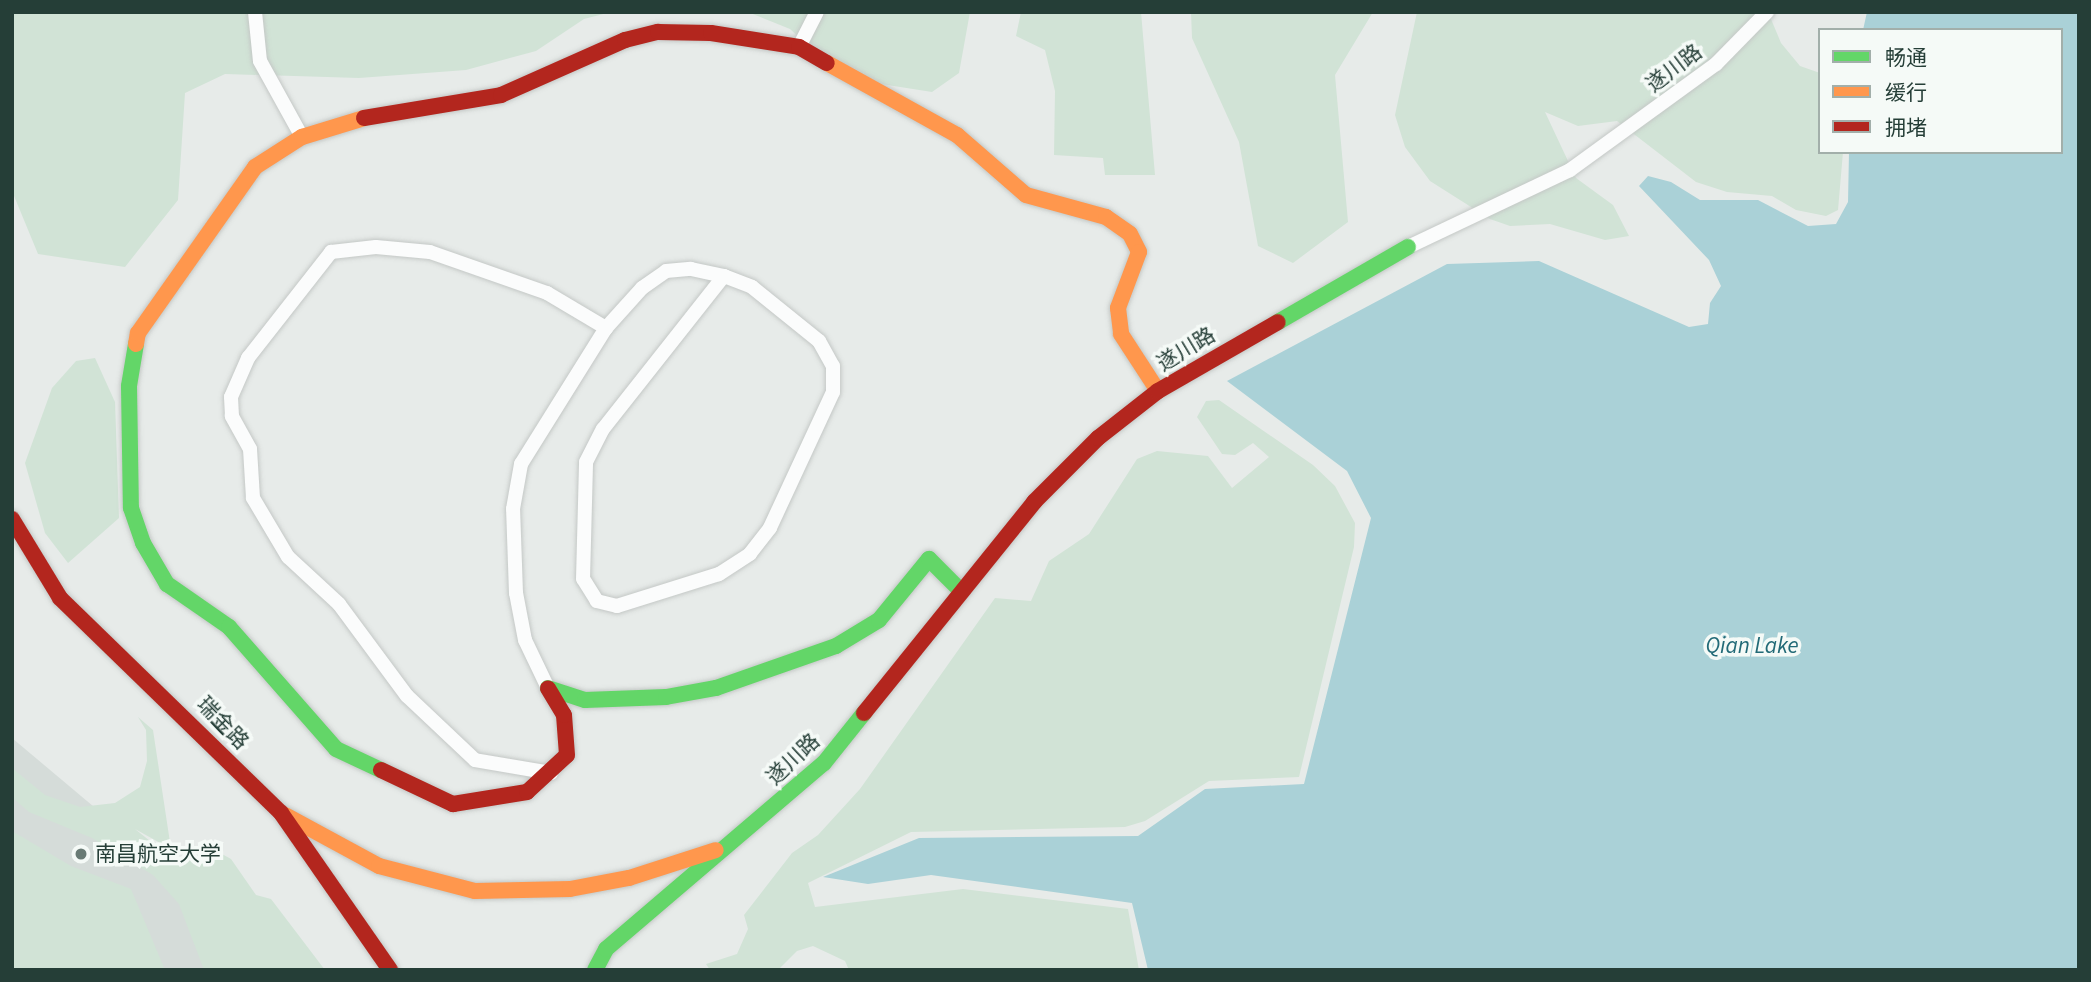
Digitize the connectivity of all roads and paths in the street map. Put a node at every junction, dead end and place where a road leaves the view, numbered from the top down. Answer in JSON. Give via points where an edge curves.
{"nodes":[{"id":1,"x":255,"y":12,"type":"edge"},
{"id":2,"x":817,"y":12,"type":"edge"},
{"id":3,"x":1767,"y":12,"type":"edge"},
{"id":4,"x":799,"y":47,"type":"junction"},
{"id":5,"x":302,"y":137,"type":"junction"},
{"id":6,"x":1408,"y":247,"type":"joint"},
{"id":7,"x":724,"y":276,"type":"junction"},
{"id":8,"x":606,"y":328,"type":"junction"},
{"id":9,"x":1158,"y":391,"type":"junction"},
{"id":10,"x":12,"y":519,"type":"edge"},
{"id":11,"x":960,"y":590,"type":"junction"},
{"id":12,"x":547,"y":685,"type":"junction"},
{"id":13,"x":551,"y":773,"type":"junction"},
{"id":14,"x":281,"y":813,"type":"junction"},
{"id":15,"x":726,"y":846,"type":"junction"},
{"id":16,"x":390,"y":970,"type":"edge"},
{"id":17,"x":595,"y":970,"type":"edge"}],
"edges":[{"from":1,"to":5,"type":"street","via":[[260,61]]},
{"from":2,"to":4,"type":"street"},
{"from":3,"to":6,"type":"street","name":"遂川路","via":[[1716,64],[1570,170]]},
{"from":4,"to":5,"type":"street","via":[[658,32],[625,40],[501,95],[362,118]]},
{"from":4,"to":9,"type":"street","via":[[957,135],[1026,195],[1106,217],[1130,234],[1139,252],[1118,308],[1121,334]]},
{"from":5,"to":13,"type":"street","via":[[255,167],[138,333],[129,386],[131,509],[143,543],[167,584],[229,627],[336,749],[453,804],[527,792]]},
{"from":6,"to":9,"type":"street","name":"遂川路"},
{"from":7,"to":7,"type":"street","via":[[752,287],[819,341],[833,366],[833,392],[770,528],[750,554],[719,574],[617,606],[597,601],[583,579],[586,462],[603,429]]},
{"from":7,"to":8,"type":"street","via":[[691,269],[666,271]]},
{"from":8,"to":12,"type":"street","via":[[522,464],[513,509],[516,593],[525,640]]},
{"from":8,"to":13,"type":"street","via":[[547,293],[430,252],[376,247],[331,252],[248,358],[231,397],[232,416],[250,449],[253,498],[288,558],[339,604],[407,696],[475,760]]},
{"from":9,"to":11,"type":"street","name":"遂川路","via":[[1098,438],[1034,502]]},
{"from":10,"to":14,"type":"street","name":"瑞金路","via":[[60,598]]},
{"from":11,"to":12,"type":"street","via":[[929,559],[879,620],[836,646],[716,688],[585,700]]},
{"from":11,"to":15,"type":"street","name":"遂川路","via":[[824,763]]},
{"from":12,"to":13,"type":"street","via":[[564,715],[567,755]]},
{"from":14,"to":15,"type":"street","name":"遂川路","via":[[379,866],[475,891],[570,889],[629,878]]},
{"from":14,"to":16,"type":"street","name":"瑞金路"},
{"from":15,"to":17,"type":"street","name":"遂川路","via":[[606,949]]}]}
